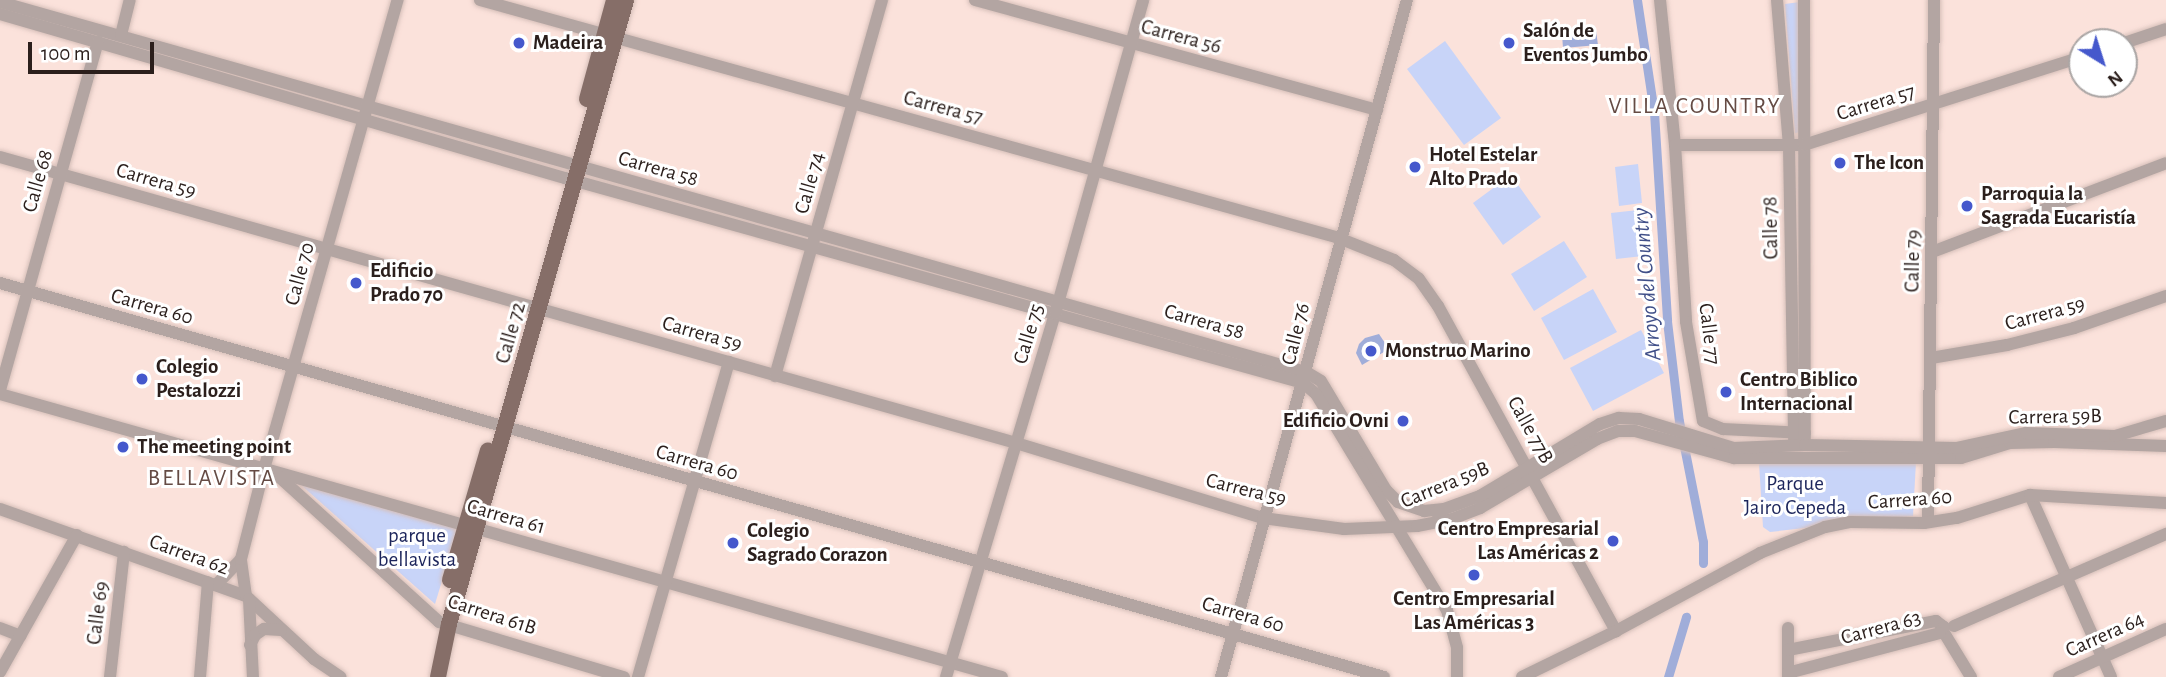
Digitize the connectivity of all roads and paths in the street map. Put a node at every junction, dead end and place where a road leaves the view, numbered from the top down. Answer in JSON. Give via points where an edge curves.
{"nodes":[{"id":1,"x":130,"y":0,"type":"edge"},
{"id":2,"x":398,"y":0,"type":"edge"},
{"id":3,"x":480,"y":0,"type":"edge"},
{"id":4,"x":614,"y":0,"type":"edge"},
{"id":5,"x":626,"y":0,"type":"edge"},
{"id":6,"x":882,"y":0,"type":"edge"},
{"id":7,"x":975,"y":0,"type":"edge"},
{"id":8,"x":1143,"y":0,"type":"edge"},
{"id":9,"x":1407,"y":0,"type":"edge"},
{"id":10,"x":1660,"y":0,"type":"edge"},
{"id":11,"x":1777,"y":0,"type":"edge"},
{"id":12,"x":1804,"y":0,"type":"edge"},
{"id":13,"x":1934,"y":0,"type":"edge"},
{"id":14,"x":10,"y":8,"type":"edge"},
{"id":15,"x":2166,"y":29,"type":"edge"},
{"id":16,"x":121,"y":35,"type":"junction"},
{"id":17,"x":610,"y":35,"type":"junction"},
{"id":18,"x":2138,"y":38,"type":"edge"},
{"id":19,"x":98,"y":42,"type":"junction"},
{"id":20,"x":1130,"y":43,"type":"junction"},
{"id":21,"x":2068,"y":62,"type":"edge"},
{"id":22,"x":852,"y":103,"type":"junction"},
{"id":23,"x":1935,"y":105,"type":"junction"},
{"id":24,"x":1377,"y":110,"type":"junction"},
{"id":25,"x":366,"y":112,"type":"junction"},
{"id":26,"x":1675,"y":145,"type":"junction"},
{"id":27,"x":1804,"y":145,"type":"junction"},
{"id":28,"x":1789,"y":146,"type":"junction"},
{"id":29,"x":0,"y":157,"type":"edge"},
{"id":30,"x":2166,"y":163,"type":"edge"},
{"id":31,"x":1096,"y":170,"type":"junction"},
{"id":32,"x":572,"y":173,"type":"junction"},
{"id":33,"x":60,"y":174,"type":"junction"},
{"id":34,"x":814,"y":239,"type":"junction"},
{"id":35,"x":1342,"y":239,"type":"junction"},
{"id":36,"x":327,"y":249,"type":"junction"},
{"id":37,"x":1932,"y":252,"type":"junction"},
{"id":38,"x":1394,"y":260,"type":"joint"},
{"id":39,"x":0,"y":283,"type":"edge"},
{"id":40,"x":27,"y":291,"type":"junction"},
{"id":41,"x":2166,"y":296,"type":"edge"},
{"id":42,"x":535,"y":307,"type":"junction"},
{"id":43,"x":1057,"y":308,"type":"junction"},
{"id":44,"x":1930,"y":358,"type":"junction"},
{"id":45,"x":729,"y":362,"type":"junction"},
{"id":46,"x":294,"y":369,"type":"junction"},
{"id":47,"x":775,"y":376,"type":"junction"},
{"id":48,"x":1305,"y":377,"type":"junction"},
{"id":49,"x":0,"y":392,"type":"edge"},
{"id":50,"x":2166,"y":421,"type":"edge"},
{"id":51,"x":501,"y":425,"type":"junction"},
{"id":52,"x":2055,"y":437,"type":"junction"},
{"id":53,"x":1016,"y":443,"type":"junction"},
{"id":54,"x":1800,"y":445,"type":"junction"},
{"id":55,"x":2166,"y":446,"type":"edge"},
{"id":56,"x":1928,"y":453,"type":"junction"},
{"id":57,"x":269,"y":470,"type":"junction"},
{"id":58,"x":1532,"y":473,"type":"junction"},
{"id":59,"x":694,"y":482,"type":"junction"},
{"id":60,"x":2029,"y":495,"type":"junction"},
{"id":61,"x":2166,"y":503,"type":"edge"},
{"id":62,"x":0,"y":509,"type":"edge"},
{"id":63,"x":1444,"y":509,"type":"junction"},
{"id":64,"x":1263,"y":518,"type":"junction"},
{"id":65,"x":1928,"y":522,"type":"junction"},
{"id":66,"x":1396,"y":526,"type":"junction"},
{"id":67,"x":471,"y":527,"type":"junction"},
{"id":68,"x":2166,"y":534,"type":"edge"},
{"id":69,"x":77,"y":535,"type":"junction"},
{"id":70,"x":124,"y":552,"type":"junction"},
{"id":71,"x":241,"y":559,"type":"junction"},
{"id":72,"x":982,"y":564,"type":"junction"},
{"id":73,"x":2067,"y":577,"type":"junction"},
{"id":74,"x":665,"y":583,"type":"junction"},
{"id":75,"x":212,"y":584,"type":"junction"},
{"id":76,"x":247,"y":598,"type":"junction"},
{"id":77,"x":444,"y":623,"type":"junction"},
{"id":78,"x":0,"y":628,"type":"edge"},
{"id":79,"x":1788,"y":628,"type":"dead end"},
{"id":80,"x":1949,"y":628,"type":"junction"},
{"id":81,"x":2166,"y":629,"type":"edge"},
{"id":82,"x":281,"y":630,"type":"junction"},
{"id":83,"x":1231,"y":631,"type":"junction"},
{"id":84,"x":1616,"y":631,"type":"junction"},
{"id":85,"x":21,"y":636,"type":"junction"},
{"id":86,"x":250,"y":646,"type":"junction"},
{"id":87,"x":1788,"y":650,"type":"junction"},
{"id":88,"x":2102,"y":656,"type":"junction"},
{"id":89,"x":948,"y":663,"type":"junction"},
{"id":90,"x":0,"y":672,"type":"edge"},
{"id":91,"x":1458,"y":675,"type":"edge"},
{"id":92,"x":1788,"y":675,"type":"edge"},
{"id":93,"x":110,"y":677,"type":"edge"},
{"id":94,"x":200,"y":677,"type":"edge"},
{"id":95,"x":253,"y":677,"type":"edge"},
{"id":96,"x":341,"y":677,"type":"edge"},
{"id":97,"x":427,"y":677,"type":"edge"},
{"id":98,"x":438,"y":677,"type":"edge"},
{"id":99,"x":624,"y":677,"type":"edge"},
{"id":100,"x":638,"y":677,"type":"edge"},
{"id":101,"x":946,"y":677,"type":"edge"},
{"id":102,"x":1002,"y":677,"type":"edge"},
{"id":103,"x":1220,"y":677,"type":"edge"},
{"id":104,"x":1384,"y":677,"type":"edge"},
{"id":105,"x":1521,"y":677,"type":"edge"},
{"id":106,"x":1971,"y":677,"type":"edge"},
{"id":107,"x":2059,"y":677,"type":"edge"},
{"id":108,"x":2111,"y":677,"type":"edge"}],
"edges":[{"from":1,"to":16,"type":"street"},
{"from":2,"to":25,"type":"street","name":"Calle 70"},
{"from":3,"to":17,"type":"street","name":"Carrera 57"},
{"from":4,"to":17,"type":"main road","name":"Calle 72"},
{"from":5,"to":17,"type":"main road","name":"Calle 72"},
{"from":6,"to":22,"type":"street","name":"Calle 74"},
{"from":7,"to":20,"type":"street","name":"Carrera 56"},
{"from":8,"to":20,"type":"street","name":"Calle 75"},
{"from":9,"to":24,"type":"street","name":"Calle 76"},
{"from":10,"to":26,"type":"street","name":"Calle 77"},
{"from":11,"to":28,"type":"street","name":"Calle 78"},
{"from":12,"to":27,"type":"street","name":"Calle 78"},
{"from":13,"to":23,"type":"street","name":"Calle 79"},
{"from":14,"to":16,"type":"street","name":"Carrera 58"},
{"from":14,"to":19,"type":"street","name":"Carrera 58"},
{"from":15,"to":18,"type":"street"},
{"from":16,"to":19,"type":"street"},
{"from":16,"to":25,"type":"street","name":"Carrera 58"},
{"from":17,"to":22,"type":"street","name":"Carrera 57"},
{"from":17,"to":32,"type":"main road","name":"Calle 72"},
{"from":19,"to":25,"type":"street","name":"Carrera 58"},
{"from":19,"to":33,"type":"street","name":"Calle 68"},
{"from":20,"to":24,"type":"street","name":"Carrera 56"},
{"from":20,"to":31,"type":"street","name":"Calle 75"},
{"from":21,"to":23,"type":"street","name":"Carrera 57"},
{"from":22,"to":31,"type":"street","name":"Carrera 57"},
{"from":22,"to":34,"type":"street","name":"Calle 74"},
{"from":23,"to":27,"type":"street","name":"Carrera 57"},
{"from":23,"to":37,"type":"street","name":"Calle 79"},
{"from":24,"to":35,"type":"street","name":"Calle 76"},
{"from":25,"to":32,"type":"street","name":"Carrera 58"},
{"from":25,"to":36,"type":"street","name":"Calle 70"},
{"from":26,"to":28,"type":"street","name":"Carrera 57"},
{"from":26,"to":54,"type":"street","name":"Calle 77","via":[[1686,322],[1703,421]]},
{"from":27,"to":28,"type":"street","name":"Carrera 57"},
{"from":27,"to":54,"type":"street","name":"Calle 78"},
{"from":28,"to":54,"type":"street","name":"Calle 78"},
{"from":29,"to":33,"type":"street","name":"Carrera 59"},
{"from":30,"to":37,"type":"street"},
{"from":31,"to":35,"type":"street","name":"Carrera 57"},
{"from":31,"to":43,"type":"street","name":"Calle 75"},
{"from":32,"to":34,"type":"street","name":"Carrera 58"},
{"from":32,"to":42,"type":"main road","name":"Calle 72"},
{"from":33,"to":36,"type":"street","name":"Carrera 59"},
{"from":33,"to":40,"type":"street","name":"Calle 68"},
{"from":34,"to":43,"type":"street","name":"Carrera 58"},
{"from":34,"to":47,"type":"street","name":"Calle 74"},
{"from":35,"to":38,"type":"street","name":"Carrera 57"},
{"from":35,"to":48,"type":"street","name":"Calle 76"},
{"from":36,"to":42,"type":"street","name":"Carrera 59"},
{"from":36,"to":46,"type":"street","name":"Calle 70"},
{"from":37,"to":44,"type":"street","name":"Calle 79"},
{"from":38,"to":58,"type":"street","name":"Calle 77B","via":[[1419,279],[1438,306]]},
{"from":39,"to":40,"type":"street","name":"Carrera 60"},
{"from":40,"to":46,"type":"street","name":"Carrera 60"},
{"from":40,"to":49,"type":"street","name":"Calle 68"},
{"from":41,"to":44,"type":"street","name":"Carrera 59","via":[[2074,328]]},
{"from":42,"to":45,"type":"street","name":"Carrera 59"},
{"from":42,"to":51,"type":"main road","name":"Calle 72"},
{"from":43,"to":48,"type":"street","name":"Carrera 58"},
{"from":43,"to":53,"type":"street","name":"Calle 75"},
{"from":44,"to":56,"type":"street","name":"Calle 79"},
{"from":45,"to":47,"type":"street","name":"Carrera 59"},
{"from":45,"to":59,"type":"street"},
{"from":46,"to":51,"type":"street","name":"Carrera 60"},
{"from":46,"to":57,"type":"street","name":"Calle 70"},
{"from":47,"to":53,"type":"street","name":"Carrera 59"},
{"from":48,"to":63,"type":"street","via":[[1321,381],[1386,490],[1398,502],[1424,511]]},
{"from":48,"to":64,"type":"street","name":"Calle 76"},
{"from":48,"to":66,"type":"street"},
{"from":49,"to":57,"type":"street","name":"Carrera 61"},
{"from":50,"to":52,"type":"street","name":"Carrera 59B","via":[[2115,436]]},
{"from":51,"to":59,"type":"street","name":"Carrera 60"},
{"from":51,"to":67,"type":"main road","name":"Calle 72"},
{"from":52,"to":55,"type":"street","name":"Carrera 59B"},
{"from":52,"to":56,"type":"street","name":"Carrera 59B","via":[[2010,443],[1961,458]]},
{"from":53,"to":64,"type":"street","name":"Carrera 59"},
{"from":53,"to":72,"type":"street","name":"Calle 75"},
{"from":54,"to":56,"type":"street","name":"Carrera 59B"},
{"from":54,"to":58,"type":"street","name":"Carrera 59B","via":[[1734,458],[1668,434],[1618,431]]},
{"from":56,"to":65,"type":"street","name":"Calle 79"},
{"from":57,"to":67,"type":"street","name":"Carrera 61"},
{"from":57,"to":71,"type":"street","name":"Calle 70"},
{"from":57,"to":77,"type":"street","name":"Carrera 61B"},
{"from":58,"to":63,"type":"street","name":"Carrera 59B"},
{"from":58,"to":66,"type":"street","name":"Carrera 59B","via":[[1480,508],[1452,519]]},
{"from":58,"to":84,"type":"street","name":"Calle 77B"},
{"from":59,"to":72,"type":"street","name":"Carrera 60"},
{"from":59,"to":74,"type":"street"},
{"from":60,"to":61,"type":"street","name":"Carrera 60"},
{"from":60,"to":65,"type":"street","name":"Carrera 60","via":[[1957,518]]},
{"from":60,"to":73,"type":"street"},
{"from":62,"to":69,"type":"street","name":"Carrera 62"},
{"from":63,"to":66,"type":"street","name":"Carrera 59B"},
{"from":64,"to":66,"type":"street","name":"Carrera 59","via":[[1344,528]]},
{"from":64,"to":83,"type":"street","name":"Calle 76"},
{"from":65,"to":84,"type":"street","name":"Carrera 60","via":[[1825,527],[1760,553]]},
{"from":66,"to":91,"type":"street","via":[[1447,610]]},
{"from":67,"to":74,"type":"street","name":"Carrera 61"},
{"from":67,"to":77,"type":"main road","name":"Calle 72"},
{"from":68,"to":73,"type":"street","name":"Carrera 63"},
{"from":69,"to":70,"type":"street","name":"Carrera 62"},
{"from":69,"to":85,"type":"street"},
{"from":70,"to":75,"type":"street","name":"Carrera 62"},
{"from":70,"to":93,"type":"street","name":"Calle 69"},
{"from":71,"to":75,"type":"street","name":"Calle 70"},
{"from":71,"to":76,"type":"street","name":"Calle 70"},
{"from":72,"to":83,"type":"street","name":"Carrera 60"},
{"from":72,"to":89,"type":"street","name":"Calle 75"},
{"from":73,"to":80,"type":"street","name":"Carrera 63"},
{"from":73,"to":88,"type":"street"},
{"from":74,"to":89,"type":"street","name":"Carrera 61"},
{"from":74,"to":100,"type":"street"},
{"from":75,"to":76,"type":"street","name":"Carrera 62"},
{"from":75,"to":94,"type":"street"},
{"from":76,"to":82,"type":"street","name":"Carrera 62"},
{"from":76,"to":86,"type":"street","name":"Calle 70"},
{"from":77,"to":97,"type":"main road","name":"Calle 72"},
{"from":77,"to":98,"type":"main road","name":"Calle 72"},
{"from":77,"to":99,"type":"street","name":"Carrera 61B"},
{"from":78,"to":85,"type":"street"},
{"from":79,"to":87,"type":"street"},
{"from":80,"to":87,"type":"street","name":"Carrera 63","via":[[1936,621]]},
{"from":80,"to":92,"type":"street","name":"Carrera 63"},
{"from":80,"to":106,"type":"street"},
{"from":81,"to":88,"type":"street","name":"Carrera 64"},
{"from":82,"to":86,"type":"street","via":[[264,629]]},
{"from":82,"to":96,"type":"street","name":"Carrera 62"},
{"from":83,"to":103,"type":"street","name":"Calle 76"},
{"from":83,"to":104,"type":"street","name":"Carrera 60"},
{"from":84,"to":105,"type":"street","name":"Carrera 60"},
{"from":85,"to":90,"type":"street"},
{"from":86,"to":95,"type":"street","name":"Calle 70"},
{"from":87,"to":92,"type":"street"},
{"from":88,"to":107,"type":"street","name":"Carrera 64"},
{"from":88,"to":108,"type":"street"},
{"from":89,"to":101,"type":"street","name":"Calle 75"},
{"from":89,"to":102,"type":"street","name":"Carrera 61"}]}
